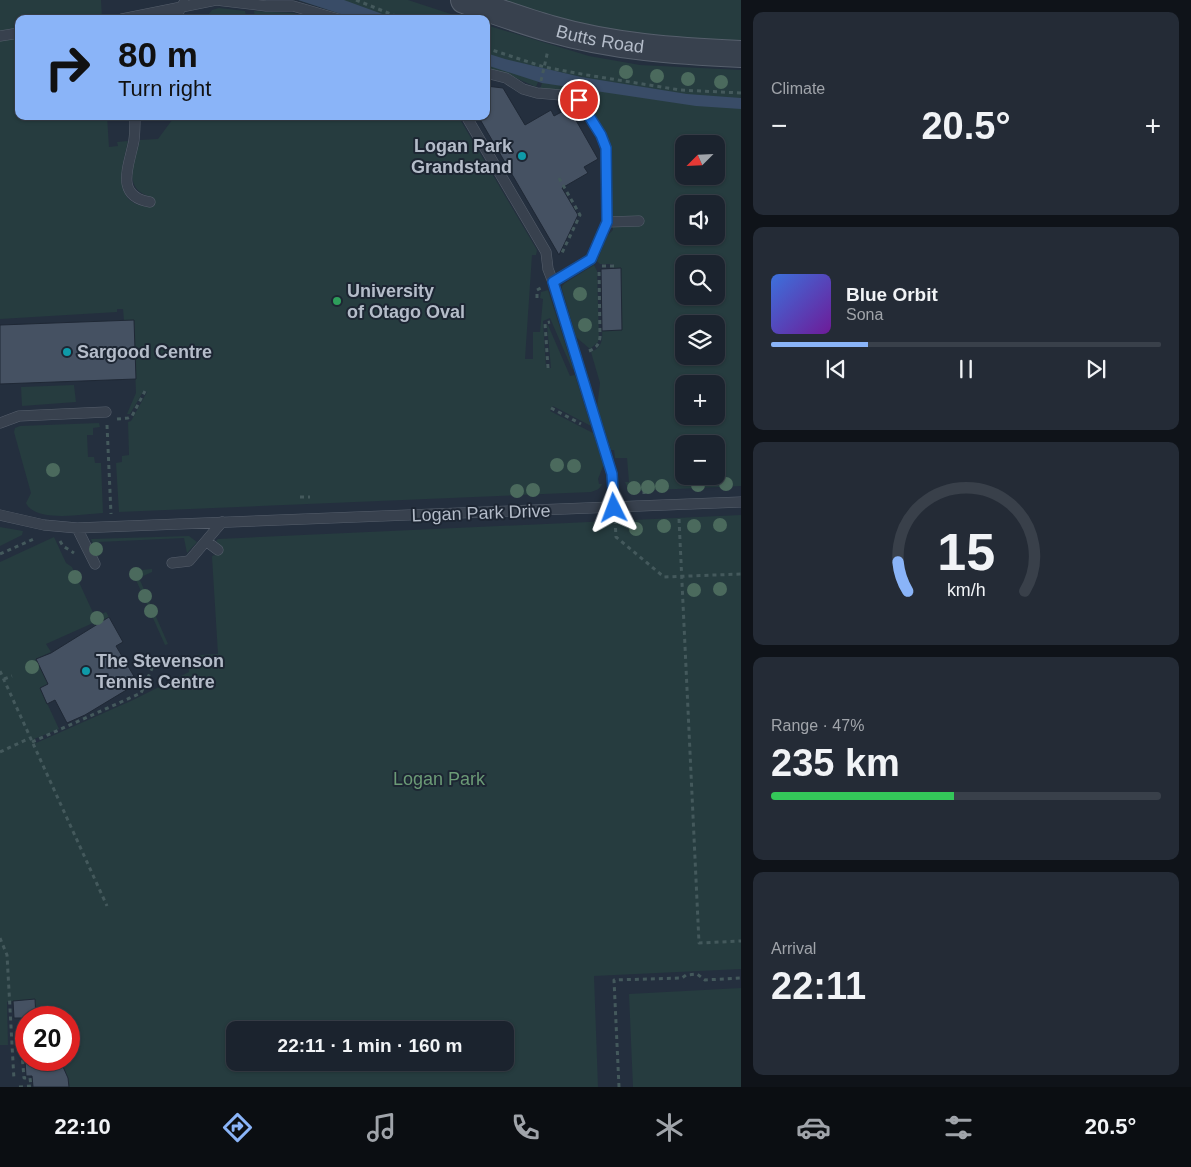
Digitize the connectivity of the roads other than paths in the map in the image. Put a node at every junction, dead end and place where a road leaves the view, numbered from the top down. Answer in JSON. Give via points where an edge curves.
{"nodes":[{"id":1,"x":464,"y":0,"type":"edge"},
{"id":2,"x":184,"y":3,"type":"edge"},
{"id":3,"x":138,"y":15,"type":"edge"},
{"id":4,"x":176,"y":15,"type":"edge"},
{"id":5,"x":324,"y":15,"type":"edge"},
{"id":6,"x":15,"y":34,"type":"edge"},
{"id":7,"x":0,"y":36,"type":"edge"},
{"id":8,"x":741,"y":54,"type":"edge"},
{"id":9,"x":490,"y":74,"type":"edge"},
{"id":10,"x":135,"y":120,"type":"edge"},
{"id":11,"x":468,"y":120,"type":"edge"},
{"id":12,"x":150,"y":202,"type":"dead end"},
{"id":13,"x":639,"y":221,"type":"dead end"},
{"id":14,"x":607,"y":222,"type":"junction"},
{"id":15,"x":553,"y":282,"type":"junction"},
{"id":16,"x":106,"y":415,"type":"road end"},
{"id":17,"x":0,"y":423,"type":"edge"},
{"id":18,"x":741,"y":502,"type":"edge"},
{"id":19,"x":614,"y":508,"type":"junction"},
{"id":20,"x":0,"y":515,"type":"edge"},
{"id":21,"x":222,"y":522,"type":"junction"},
{"id":22,"x":77,"y":528,"type":"junction"},
{"id":23,"x":206,"y":541,"type":"junction"},
{"id":24,"x":218,"y":550,"type":"dead end"},
{"id":25,"x":172,"y":563,"type":"dead end"},
{"id":26,"x":95,"y":564,"type":"dead end"}],
"edges":[{"from":1,"to":8,"type":"street","name":"Butts Road","via":[[552,30],[604,41],[666,51]]},
{"from":2,"to":3,"type":"lane"},
{"from":2,"to":4,"type":"lane"},
{"from":2,"to":5,"type":"lane","via":[[216,0],[293,6]]},
{"from":6,"to":7,"type":"lane"},
{"from":9,"to":14,"type":"lane","via":[[537,93],[573,96],[584,106],[606,148]]},
{"from":10,"to":12,"type":"lane","via":[[127,184],[133,195]]},
{"from":11,"to":15,"type":"lane","via":[[546,252]]},
{"from":13,"to":14,"type":"lane"},
{"from":14,"to":15,"type":"lane","via":[[595,263]]},
{"from":15,"to":19,"type":"lane","via":[[612,474]]},
{"from":16,"to":17,"type":"lane","via":[[19,416]]},
{"from":18,"to":19,"type":"lane","name":"Logan Park Drive"},
{"from":19,"to":21,"type":"lane","name":"Logan Park Drive"},
{"from":20,"to":22,"type":"lane","name":"Logan Park Drive","via":[[44,525]]},
{"from":21,"to":22,"type":"lane","name":"Logan Park Drive"},
{"from":21,"to":23,"type":"lane"},
{"from":22,"to":26,"type":"lane"},
{"from":23,"to":24,"type":"lane"},
{"from":23,"to":25,"type":"lane","via":[[189,561]]}]}
